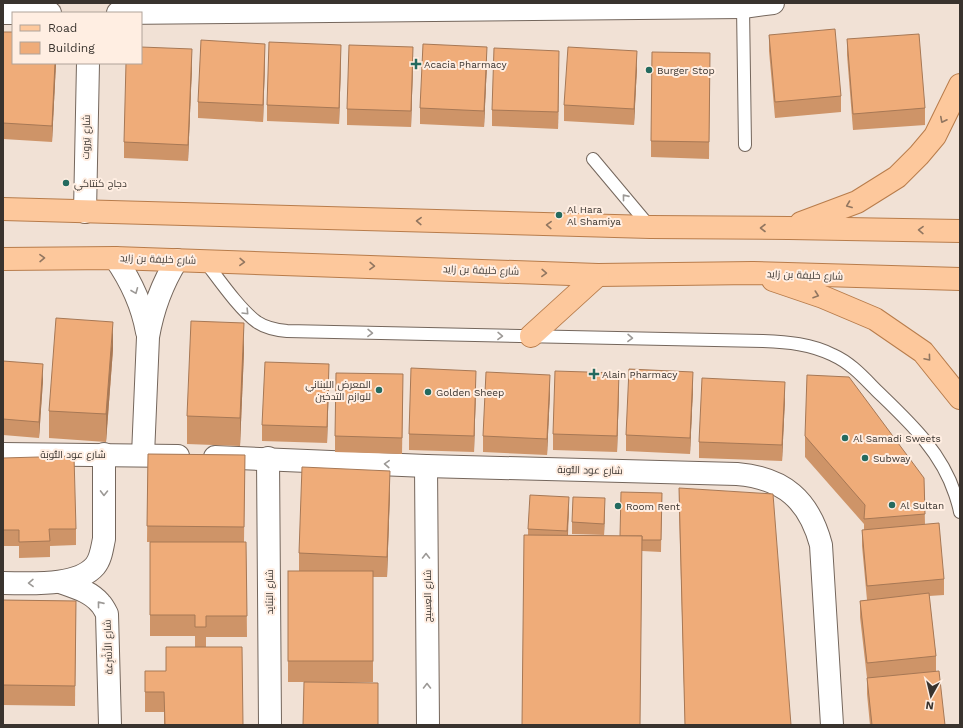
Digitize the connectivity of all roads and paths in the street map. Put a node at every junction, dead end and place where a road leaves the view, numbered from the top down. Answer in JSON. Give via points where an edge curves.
{"nodes":[{"id":1,"x":773,"y":3,"type":"edge"},
{"id":2,"x":743,"y":6,"type":"junction"},
{"id":3,"x":268,"y":7,"type":"edge"},
{"id":4,"x":142,"y":12,"type":"edge"},
{"id":5,"x":88,"y":64,"type":"edge"},
{"id":6,"x":960,"y":85,"type":"edge"},
{"id":7,"x":745,"y":145,"type":"dead end"},
{"id":8,"x":594,"y":159,"type":"dead end"},
{"id":9,"x":3,"y":209,"type":"edge"},
{"id":10,"x":85,"y":212,"type":"junction"},
{"id":11,"x":650,"y":227,"type":"junction"},
{"id":12,"x":790,"y":228,"type":"junction"},
{"id":13,"x":960,"y":231,"type":"edge"},
{"id":14,"x":115,"y":258,"type":"junction"},
{"id":15,"x":3,"y":259,"type":"edge"},
{"id":16,"x":177,"y":260,"type":"junction"},
{"id":17,"x":204,"y":260,"type":"junction"},
{"id":18,"x":753,"y":273,"type":"junction"},
{"id":19,"x":598,"y":275,"type":"junction"},
{"id":20,"x":960,"y":279,"type":"edge"},
{"id":21,"x":531,"y":336,"type":"junction"},
{"id":22,"x":148,"y":337,"type":"junction"},
{"id":23,"x":960,"y":398,"type":"edge"},
{"id":24,"x":3,"y":454,"type":"edge"},
{"id":25,"x":104,"y":454,"type":"junction"},
{"id":26,"x":143,"y":455,"type":"junction"},
{"id":27,"x":268,"y":458,"type":"junction"},
{"id":28,"x":426,"y":466,"type":"junction"},
{"id":29,"x":960,"y":512,"type":"edge"},
{"id":30,"x":60,"y":582,"type":"junction"},
{"id":31,"x":3,"y":583,"type":"edge"},
{"id":32,"x":110,"y":725,"type":"edge"},
{"id":33,"x":270,"y":725,"type":"edge"},
{"id":34,"x":428,"y":725,"type":"edge"},
{"id":35,"x":832,"y":725,"type":"edge"}],
"edges":[{"from":1,"to":2,"type":"street"},
{"from":2,"to":3,"type":"street"},
{"from":2,"to":7,"type":"lane"},
{"from":3,"to":4,"type":"street"},
{"from":5,"to":10,"type":"street","name":"شارع بَيروت"},
{"from":6,"to":12,"type":"main road","one_way":true,"via":[[935,136],[897,177],[857,202]]},
{"from":11,"to":8,"type":"lane","one_way":true},
{"from":9,"to":10,"type":"main road"},
{"from":11,"to":10,"type":"main road","one_way":true},
{"from":12,"to":11,"type":"main road","one_way":true},
{"from":13,"to":12,"type":"main road","one_way":true},
{"from":15,"to":14,"type":"main road","name":"شارع خليفة بن زايد","one_way":true},
{"from":14,"to":16,"type":"main road","name":"شارع خليفة بن زايد"},
{"from":14,"to":22,"type":"street","one_way":true,"via":[[134,287]]},
{"from":16,"to":17,"type":"main road","name":"شارع خليفة بن زايد"},
{"from":16,"to":22,"type":"street","via":[[161,289]]},
{"from":17,"to":19,"type":"main road","name":"شارع خليفة بن زايد","one_way":true},
{"from":17,"to":21,"type":"lane","one_way":true,"via":[[246,313],[258,323],[272,329]]},
{"from":18,"to":19,"type":"main road","name":"شارع خليفة بن زايد"},
{"from":18,"to":20,"type":"main road","name":"شارع خليفة بن زايد"},
{"from":18,"to":23,"type":"main road","one_way":true,"via":[[874,319],[923,352]]},
{"from":19,"to":21,"type":"main road"},
{"from":21,"to":29,"type":"lane","one_way":true,"via":[[763,341],[818,348],[850,365],[918,431],[936,454],[950,481]]},
{"from":22,"to":26,"type":"street"},
{"from":24,"to":25,"type":"street","name":"شارع عود التُّوبَة"},
{"from":25,"to":26,"type":"street","name":"شارع عود التُّوبَة"},
{"from":25,"to":30,"type":"street","one_way":true,"via":[[102,552],[97,565],[86,574]]},
{"from":26,"to":27,"type":"street","name":"شارع عود التُّوبَة"},
{"from":28,"to":27,"type":"street","name":"شارع عود التُّوبَة","one_way":true},
{"from":27,"to":33,"type":"street","name":"شارع البَنَايِد"},
{"from":34,"to":28,"type":"street","name":"شارع العِسِيج","one_way":true},
{"from":28,"to":35,"type":"street","name":"شارع عود التُّوبَة","via":[[737,474],[771,481],[787,490],[810,514],[822,545]]},
{"from":30,"to":31,"type":"street","one_way":true},
{"from":32,"to":30,"type":"street","name":"شارع الأَشْرِعَة","one_way":true,"via":[[107,614],[101,603],[90,594]]}]}
